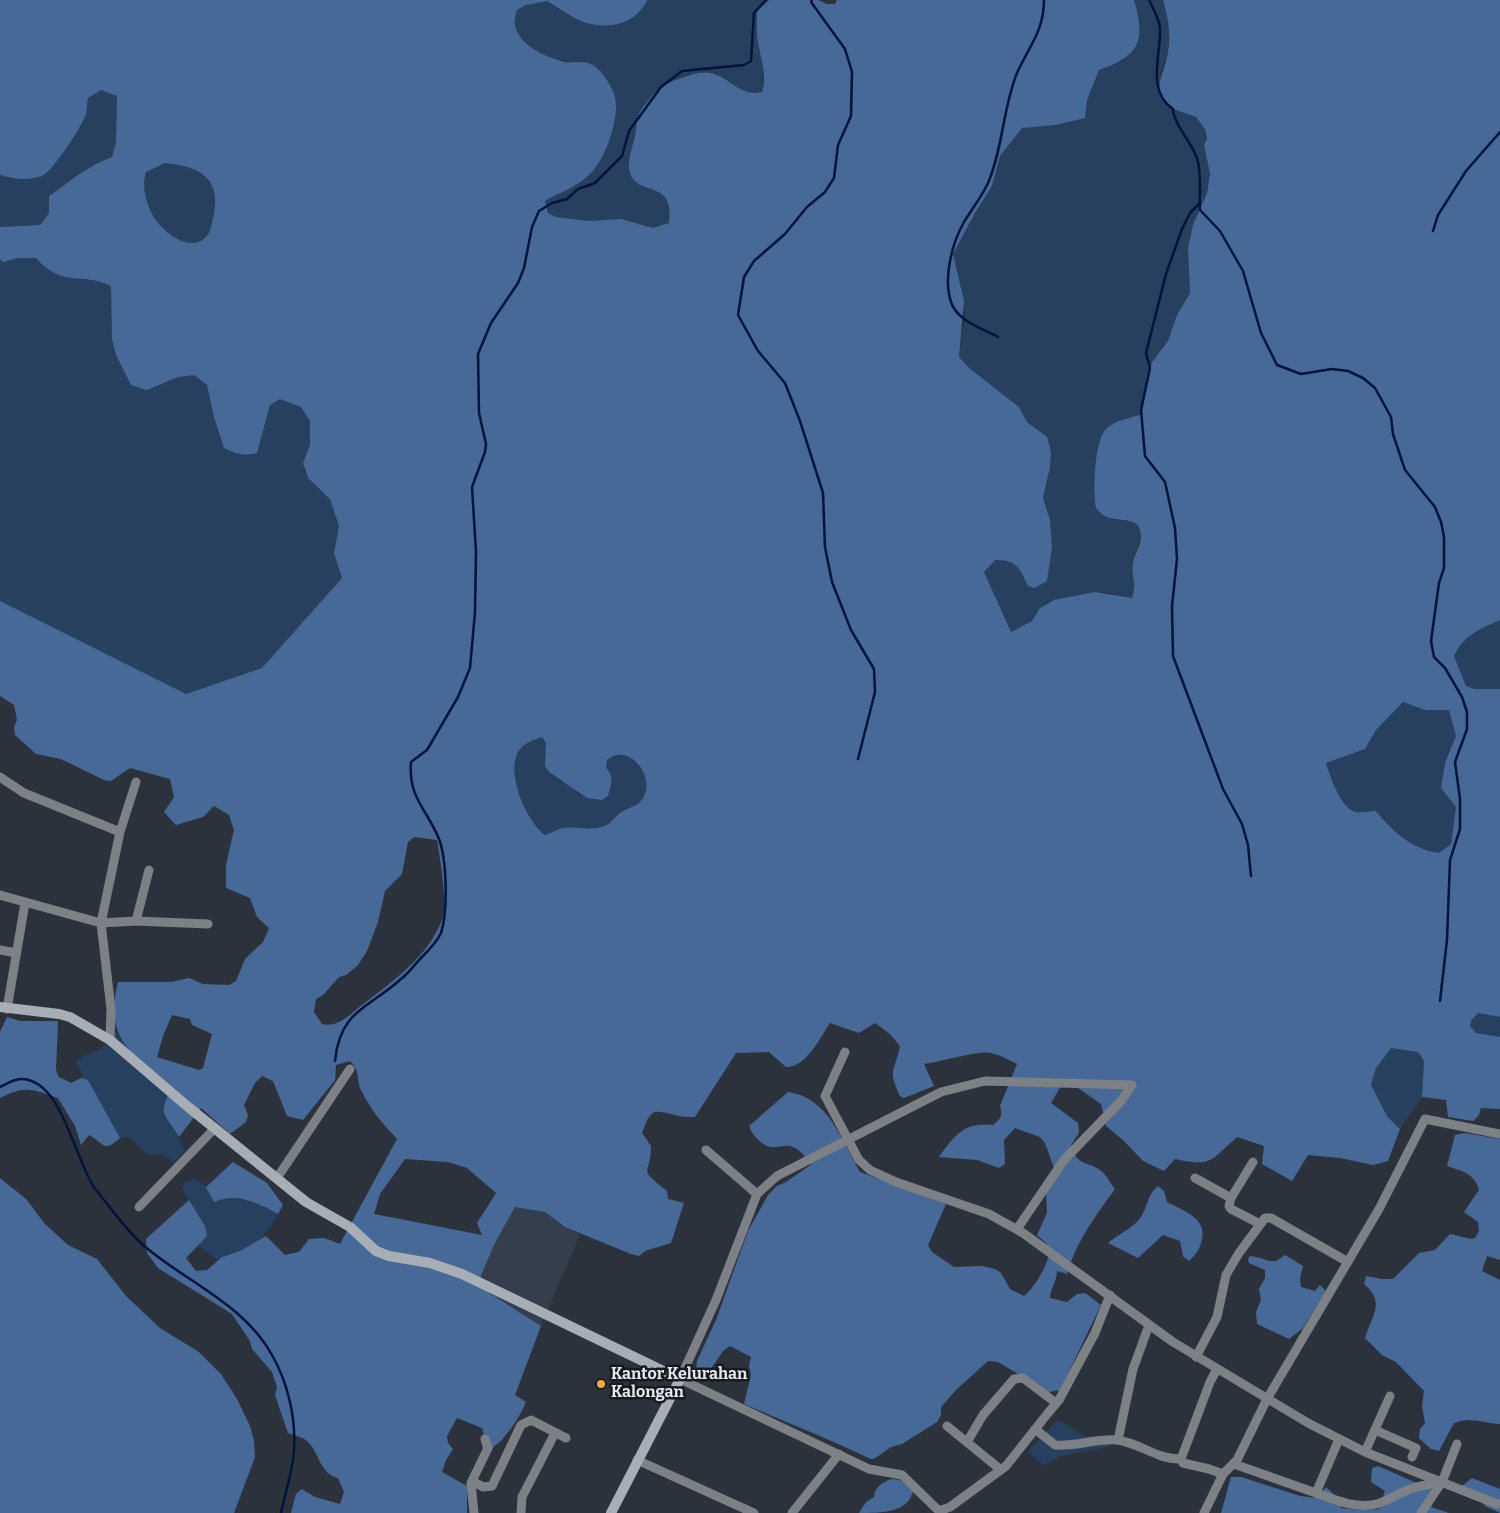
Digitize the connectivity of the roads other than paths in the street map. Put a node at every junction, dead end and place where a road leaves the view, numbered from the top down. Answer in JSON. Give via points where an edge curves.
{"nodes":[{"id":1,"x":0,"y":777,"type":"edge"},
{"id":2,"x":136,"y":782,"type":"dead end"},
{"id":3,"x":120,"y":832,"type":"junction"},
{"id":4,"x":149,"y":870,"type":"dead end"},
{"id":5,"x":0,"y":895,"type":"edge"},
{"id":6,"x":25,"y":903,"type":"junction"},
{"id":7,"x":136,"y":921,"type":"junction"},
{"id":8,"x":100,"y":923,"type":"junction"},
{"id":9,"x":208,"y":924,"type":"dead end"},
{"id":10,"x":0,"y":950,"type":"edge"},
{"id":11,"x":16,"y":953,"type":"junction"},
{"id":12,"x":4,"y":1008,"type":"edge"},
{"id":13,"x":110,"y":1040,"type":"junction"},
{"id":14,"x":845,"y":1052,"type":"dead end"},
{"id":15,"x":350,"y":1070,"type":"dead end"},
{"id":16,"x":215,"y":1128,"type":"junction"},
{"id":17,"x":1500,"y":1134,"type":"edge"},
{"id":18,"x":849,"y":1139,"type":"junction"},
{"id":19,"x":706,"y":1150,"type":"dead end"},
{"id":20,"x":1252,"y":1162,"type":"dead end"},
{"id":21,"x":277,"y":1178,"type":"junction"},
{"id":22,"x":1195,"y":1178,"type":"dead end"},
{"id":23,"x":757,"y":1194,"type":"junction"},
{"id":24,"x":1230,"y":1198,"type":"junction"},
{"id":25,"x":139,"y":1207,"type":"dead end"},
{"id":26,"x":1260,"y":1224,"type":"junction"},
{"id":27,"x":1017,"y":1230,"type":"junction"},
{"id":28,"x":1348,"y":1262,"type":"junction"},
{"id":29,"x":1110,"y":1295,"type":"junction"},
{"id":30,"x":1149,"y":1325,"type":"junction"},
{"id":31,"x":1196,"y":1357,"type":"junction"},
{"id":32,"x":1217,"y":1369,"type":"junction"},
{"id":33,"x":680,"y":1379,"type":"junction"},
{"id":34,"x":1390,"y":1396,"type":"dead end"},
{"id":35,"x":1267,"y":1399,"type":"junction"},
{"id":36,"x":1056,"y":1403,"type":"junction"},
{"id":37,"x":947,"y":1426,"type":"dead end"},
{"id":38,"x":1035,"y":1429,"type":"junction"},
{"id":39,"x":1375,"y":1430,"type":"junction"},
{"id":40,"x":555,"y":1433,"type":"junction"},
{"id":41,"x":566,"y":1438,"type":"dead end"},
{"id":42,"x":485,"y":1439,"type":"dead end"},
{"id":43,"x":1339,"y":1439,"type":"junction"},
{"id":44,"x":1118,"y":1440,"type":"junction"},
{"id":45,"x":966,"y":1442,"type":"junction"},
{"id":46,"x":1457,"y":1444,"type":"dead end"},
{"id":47,"x":1365,"y":1452,"type":"junction"},
{"id":48,"x":839,"y":1454,"type":"junction"},
{"id":49,"x":1412,"y":1457,"type":"dead end"},
{"id":50,"x":637,"y":1460,"type":"junction"},
{"id":51,"x":1181,"y":1460,"type":"junction"},
{"id":52,"x":1234,"y":1464,"type":"junction"},
{"id":53,"x":1001,"y":1470,"type":"junction"},
{"id":54,"x":1223,"y":1474,"type":"junction"},
{"id":55,"x":472,"y":1480,"type":"junction"},
{"id":56,"x":1442,"y":1482,"type":"junction"},
{"id":57,"x":1316,"y":1494,"type":"junction"},
{"id":58,"x":1497,"y":1504,"type":"dead end"},
{"id":59,"x":474,"y":1513,"type":"edge"},
{"id":60,"x":521,"y":1513,"type":"edge"},
{"id":61,"x":610,"y":1513,"type":"edge"},
{"id":62,"x":754,"y":1513,"type":"edge"},
{"id":63,"x":792,"y":1513,"type":"edge"},
{"id":64,"x":1204,"y":1513,"type":"edge"},
{"id":65,"x":1421,"y":1513,"type":"edge"}],
"edges":[{"from":1,"to":3,"type":"street","via":[[24,793]]},
{"from":2,"to":3,"type":"street"},
{"from":3,"to":8,"type":"street"},
{"from":4,"to":7,"type":"street"},
{"from":5,"to":6,"type":"street"},
{"from":6,"to":8,"type":"street"},
{"from":6,"to":11,"type":"street"},
{"from":7,"to":8,"type":"street"},
{"from":7,"to":9,"type":"street"},
{"from":8,"to":13,"type":"street","via":[[111,1009]]},
{"from":10,"to":11,"type":"street"},
{"from":11,"to":12,"type":"street"},
{"from":12,"to":13,"type":"street","via":[[70,1017]]},
{"from":13,"to":16,"type":"street"},
{"from":14,"to":18,"type":"street","via":[[825,1096]]},
{"from":15,"to":21,"type":"street"},
{"from":16,"to":21,"type":"street"},
{"from":16,"to":25,"type":"street"},
{"from":17,"to":28,"type":"street","via":[[1425,1119],[1380,1209]]},
{"from":18,"to":23,"type":"street","via":[[777,1176]]},
{"from":18,"to":27,"type":"street","via":[[860,1160],[870,1170],[989,1214]]},
{"from":18,"to":27,"type":"street","via":[[941,1092],[963,1085],[985,1081],[1132,1085],[1064,1160]]},
{"from":19,"to":23,"type":"street"},
{"from":20,"to":24,"type":"street"},
{"from":21,"to":33,"type":"street","via":[[306,1202],[350,1228],[376,1251],[462,1274]]},
{"from":22,"to":24,"type":"street"},
{"from":23,"to":33,"type":"street","via":[[716,1300]]},
{"from":24,"to":26,"type":"street","via":[[1232,1209]]},
{"from":26,"to":28,"type":"street","via":[[1265,1218],[1271,1218]]},
{"from":26,"to":31,"type":"street","via":[[1226,1275],[1217,1316]]},
{"from":27,"to":29,"type":"street"},
{"from":28,"to":35,"type":"street"},
{"from":29,"to":30,"type":"street"},
{"from":29,"to":36,"type":"street","via":[[1095,1333]]},
{"from":30,"to":31,"type":"street"},
{"from":30,"to":44,"type":"street","via":[[1133,1369]]},
{"from":31,"to":32,"type":"street"},
{"from":32,"to":35,"type":"street"},
{"from":32,"to":51,"type":"street"},
{"from":33,"to":48,"type":"street"},
{"from":33,"to":50,"type":"street"},
{"from":34,"to":39,"type":"street"},
{"from":35,"to":43,"type":"street"},
{"from":35,"to":52,"type":"street"},
{"from":36,"to":38,"type":"street"},
{"from":36,"to":45,"type":"street","via":[[1023,1378],[1014,1378],[983,1415]]},
{"from":37,"to":45,"type":"street"},
{"from":38,"to":44,"type":"street","via":[[1055,1445]]},
{"from":38,"to":53,"type":"street"},
{"from":39,"to":47,"type":"street"},
{"from":39,"to":49,"type":"street","via":[[1416,1448]]},
{"from":40,"to":41,"type":"street"},
{"from":40,"to":55,"type":"street","via":[[531,1420],[525,1422],[492,1486],[483,1487]]},
{"from":40,"to":60,"type":"street","via":[[522,1497]]},
{"from":42,"to":55,"type":"street","via":[[488,1448]]},
{"from":43,"to":47,"type":"street"},
{"from":43,"to":57,"type":"street"},
{"from":44,"to":51,"type":"street","via":[[1167,1459]]},
{"from":45,"to":53,"type":"street"},
{"from":46,"to":56,"type":"street"},
{"from":47,"to":56,"type":"street"},
{"from":48,"to":53,"type":"street","via":[[869,1469],[902,1475],[939,1512]]},
{"from":48,"to":63,"type":"street"},
{"from":50,"to":61,"type":"street"},
{"from":50,"to":62,"type":"street"},
{"from":51,"to":54,"type":"street"},
{"from":52,"to":54,"type":"street"},
{"from":52,"to":57,"type":"street"},
{"from":54,"to":64,"type":"street"},
{"from":55,"to":59,"type":"street","via":[[470,1491]]},
{"from":56,"to":57,"type":"street","via":[[1416,1487],[1368,1505],[1346,1503]]},
{"from":56,"to":58,"type":"street"},
{"from":56,"to":65,"type":"street"}]}
